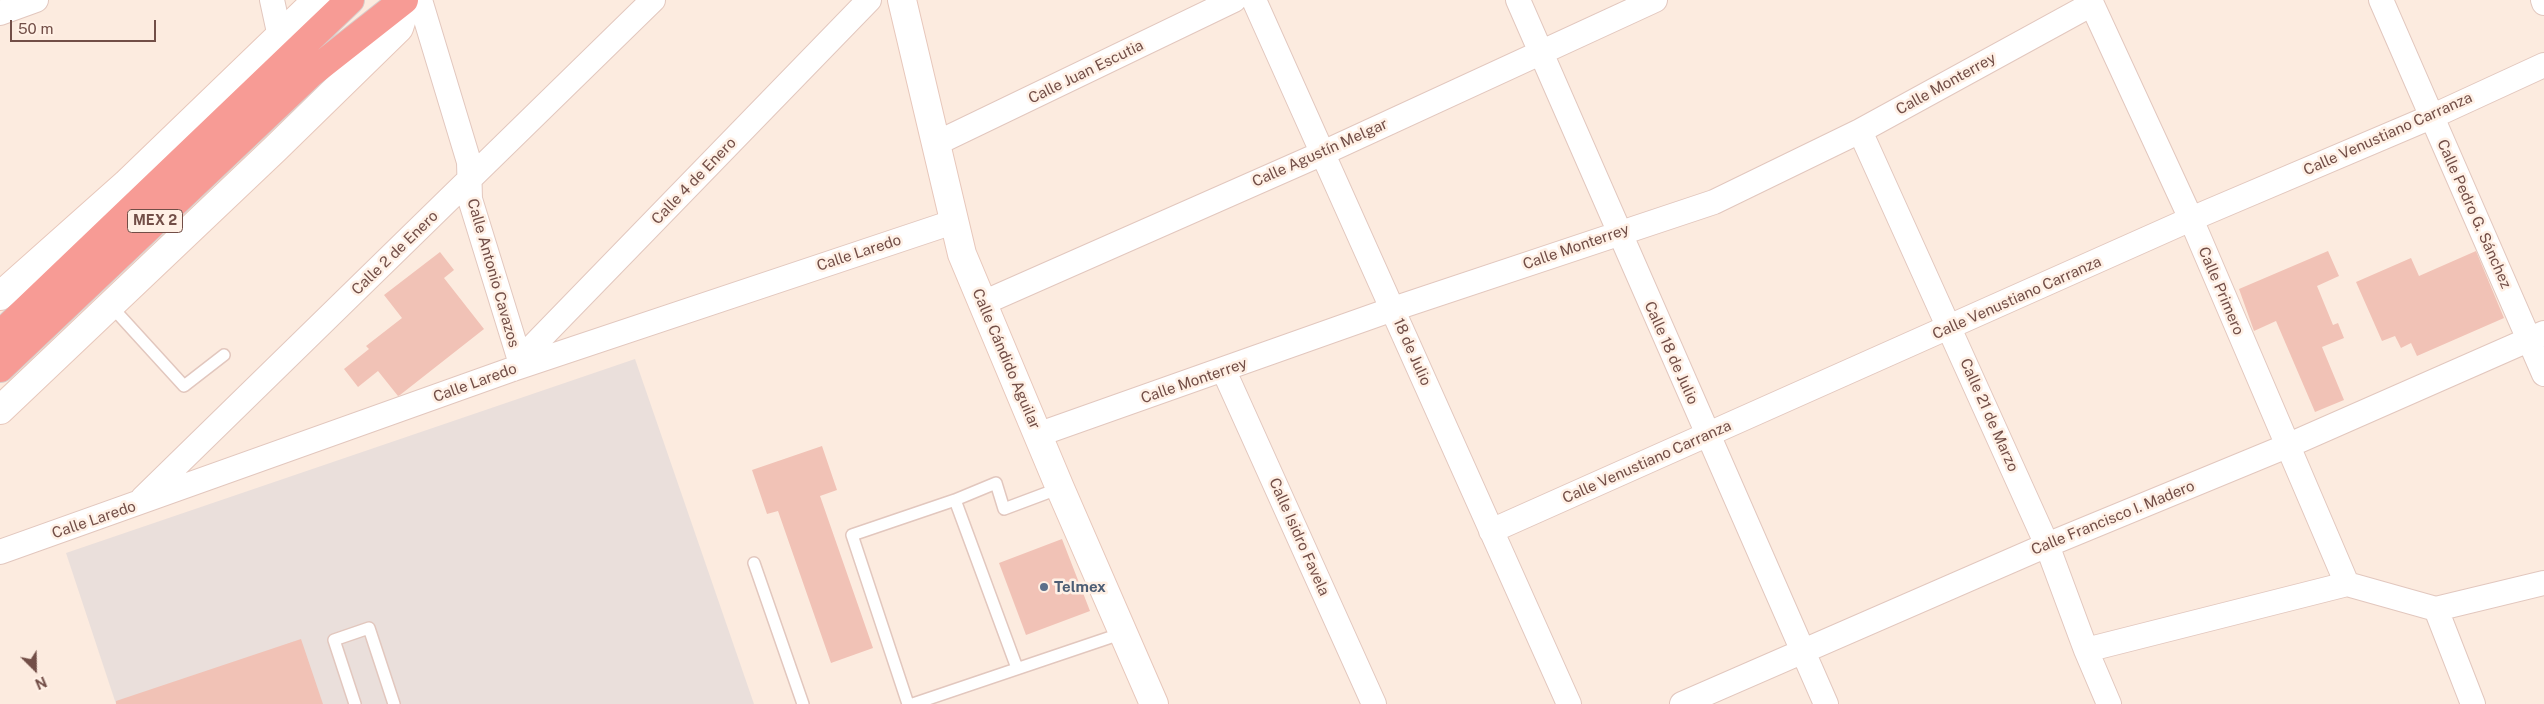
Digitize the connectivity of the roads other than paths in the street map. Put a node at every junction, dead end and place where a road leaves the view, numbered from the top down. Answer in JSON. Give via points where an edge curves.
{"nodes":[{"id":1,"x":36,"y":0,"type":"edge"},
{"id":2,"x":272,"y":0,"type":"edge"},
{"id":3,"x":317,"y":0,"type":"edge"},
{"id":4,"x":350,"y":0,"type":"edge"},
{"id":5,"x":406,"y":0,"type":"edge"},
{"id":6,"x":420,"y":0,"type":"edge"},
{"id":7,"x":653,"y":0,"type":"edge"},
{"id":8,"x":869,"y":0,"type":"edge"},
{"id":9,"x":902,"y":0,"type":"edge"},
{"id":10,"x":1234,"y":0,"type":"edge"},
{"id":11,"x":1254,"y":0,"type":"edge"},
{"id":12,"x":1518,"y":0,"type":"edge"},
{"id":13,"x":1655,"y":0,"type":"edge"},
{"id":14,"x":2381,"y":0,"type":"edge"},
{"id":15,"x":2091,"y":2,"type":"edge"},
{"id":16,"x":0,"y":13,"type":"edge"},
{"id":17,"x":280,"y":37,"type":"junction"},
{"id":18,"x":1542,"y":52,"type":"junction"},
{"id":19,"x":2544,"y":65,"type":"edge"},
{"id":20,"x":2432,"y":117,"type":"junction"},
{"id":21,"x":1860,"y":131,"type":"junction"},
{"id":22,"x":937,"y":143,"type":"junction"},
{"id":23,"x":1323,"y":153,"type":"junction"},
{"id":24,"x":469,"y":180,"type":"junction"},
{"id":25,"x":2191,"y":219,"type":"junction"},
{"id":26,"x":953,"y":222,"type":"junction"},
{"id":27,"x":1618,"y":232,"type":"junction"},
{"id":28,"x":0,"y":296,"type":"edge"},
{"id":29,"x":983,"y":303,"type":"junction"},
{"id":30,"x":111,"y":306,"type":"junction"},
{"id":31,"x":1393,"y":309,"type":"junction"},
{"id":32,"x":1951,"y":328,"type":"junction"},
{"id":33,"x":0,"y":335,"type":"edge"},
{"id":34,"x":2537,"y":336,"type":"edge"},
{"id":35,"x":224,"y":355,"type":"dead end"},
{"id":36,"x":517,"y":366,"type":"junction"},
{"id":37,"x":0,"y":368,"type":"edge"},
{"id":38,"x":1224,"y":370,"type":"junction"},
{"id":39,"x":2544,"y":374,"type":"edge"},
{"id":40,"x":0,"y":410,"type":"edge"},
{"id":41,"x":1038,"y":435,"type":"junction"},
{"id":42,"x":1707,"y":436,"type":"junction"},
{"id":43,"x":2287,"y":446,"type":"junction"},
{"id":44,"x":1060,"y":488,"type":"junction"},
{"id":45,"x":955,"y":500,"type":"junction"},
{"id":46,"x":137,"y":505,"type":"junction"},
{"id":47,"x":1491,"y":530,"type":"junction"},
{"id":48,"x":2047,"y":545,"type":"junction"},
{"id":49,"x":0,"y":552,"type":"edge"},
{"id":50,"x":754,"y":563,"type":"dead end"},
{"id":51,"x":2544,"y":583,"type":"edge"},
{"id":52,"x":2348,"y":584,"type":"junction"},
{"id":53,"x":2436,"y":609,"type":"junction"},
{"id":54,"x":1123,"y":633,"type":"junction"},
{"id":55,"x":2086,"y":650,"type":"junction"},
{"id":56,"x":1802,"y":651,"type":"junction"},
{"id":57,"x":1017,"y":668,"type":"junction"},
{"id":58,"x":355,"y":704,"type":"edge"},
{"id":59,"x":394,"y":704,"type":"edge"},
{"id":60,"x":803,"y":704,"type":"edge"},
{"id":61,"x":908,"y":704,"type":"edge"},
{"id":62,"x":912,"y":704,"type":"edge"},
{"id":63,"x":1154,"y":704,"type":"edge"},
{"id":64,"x":1374,"y":704,"type":"edge"},
{"id":65,"x":1570,"y":704,"type":"edge"},
{"id":66,"x":1682,"y":704,"type":"edge"},
{"id":67,"x":1826,"y":704,"type":"edge"},
{"id":68,"x":2109,"y":704,"type":"edge"},
{"id":69,"x":2473,"y":704,"type":"edge"}],
"edges":[{"from":1,"to":16,"type":"street"},
{"from":2,"to":17,"type":"street"},
{"from":3,"to":17,"type":"street"},
{"from":4,"to":33,"type":"highway","number":"MEX 2"},
{"from":5,"to":30,"type":"street","via":[[399,28]]},
{"from":5,"to":37,"type":"highway","number":"MEX 2","via":[[310,74]]},
{"from":6,"to":24,"type":"street","name":"Calle Antonio Cavazos","via":[[469,162]]},
{"from":7,"to":24,"type":"street","name":"Calle 2 de Enero"},
{"from":8,"to":36,"type":"street","name":"Calle 4 de Enero"},
{"from":9,"to":22,"type":"street","name":"Calle Cándido Aguilar"},
{"from":10,"to":22,"type":"street","name":"Calle Juan Escutia"},
{"from":11,"to":23,"type":"street","name":"18 de Julio"},
{"from":12,"to":18,"type":"street","name":"Calle 18 de Julio"},
{"from":13,"to":18,"type":"street","name":"Calle Agustín Melgar"},
{"from":14,"to":20,"type":"street","name":"Calle Pedro G. Sánchez"},
{"from":15,"to":21,"type":"street","name":"Calle Monterrey"},
{"from":15,"to":25,"type":"street","name":"Calle Primero"},
{"from":17,"to":28,"type":"street","via":[[126,184]]},
{"from":18,"to":23,"type":"street","name":"Calle Agustín Melgar"},
{"from":18,"to":27,"type":"street","name":"Calle 18 de Julio"},
{"from":19,"to":20,"type":"street","name":"Calle Venustiano Carranza"},
{"from":20,"to":25,"type":"street","name":"Calle Venustiano Carranza"},
{"from":20,"to":34,"type":"street","name":"Calle Pedro G. Sánchez"},
{"from":21,"to":27,"type":"street","name":"Calle Monterrey","via":[[1714,202]]},
{"from":21,"to":32,"type":"street","name":"Calle 21 de Marzo"},
{"from":22,"to":26,"type":"street","name":"Calle Cándido Aguilar"},
{"from":23,"to":29,"type":"street","name":"Calle Agustín Melgar"},
{"from":23,"to":31,"type":"street","name":"18 de Julio"},
{"from":24,"to":36,"type":"street","name":"Calle Antonio Cavazos","via":[[470,199]]},
{"from":24,"to":46,"type":"street","name":"Calle 2 de Enero"},
{"from":25,"to":32,"type":"street","name":"Calle Venustiano Carranza"},
{"from":25,"to":43,"type":"street","name":"Calle Primero"},
{"from":26,"to":29,"type":"street","name":"Calle Cándido Aguilar","via":[[962,254]]},
{"from":26,"to":36,"type":"street","name":"Calle Laredo"},
{"from":27,"to":31,"type":"street","name":"Calle Monterrey"},
{"from":27,"to":42,"type":"street","name":"Calle 18 de Julio"},
{"from":29,"to":41,"type":"street","name":"Calle Cándido Aguilar"},
{"from":30,"to":35,"type":"lane","via":[[184,386]]},
{"from":30,"to":40,"type":"street"},
{"from":31,"to":38,"type":"street","name":"Calle Monterrey"},
{"from":31,"to":47,"type":"street","name":"18 de Julio"},
{"from":32,"to":42,"type":"street","name":"Calle Venustiano Carranza"},
{"from":32,"to":48,"type":"street","name":"Calle 21 de Marzo"},
{"from":34,"to":39,"type":"street","name":"Calle Pedro G. Sánchez"},
{"from":34,"to":43,"type":"street","name":"Calle Francisco I. Madero"},
{"from":36,"to":46,"type":"street","name":"Calle Laredo"},
{"from":38,"to":41,"type":"street","name":"Calle Monterrey"},
{"from":38,"to":64,"type":"street","name":"Calle Isidro Favela"},
{"from":41,"to":44,"type":"street","name":"Calle Cándido Aguilar"},
{"from":42,"to":47,"type":"street","name":"Calle Venustiano Carranza"},
{"from":42,"to":56,"type":"street","name":"Calle 18 de Julio"},
{"from":43,"to":48,"type":"street","name":"Calle Francisco I. Madero"},
{"from":43,"to":52,"type":"street","name":"Calle Primero"},
{"from":44,"to":45,"type":"lane","via":[[1004,509],[996,483]]},
{"from":44,"to":54,"type":"street","name":"Calle Cándido Aguilar"},
{"from":45,"to":57,"type":"lane"},
{"from":45,"to":61,"type":"lane","via":[[852,535]]},
{"from":46,"to":49,"type":"street","name":"Calle Laredo"},
{"from":47,"to":65,"type":"street","name":"18 de Julio"},
{"from":48,"to":55,"type":"street","name":"Calle 21 de Marzo"},
{"from":48,"to":56,"type":"street","name":"Calle Francisco I. Madero"},
{"from":50,"to":60,"type":"lane"},
{"from":51,"to":53,"type":"street"},
{"from":52,"to":53,"type":"street"},
{"from":52,"to":55,"type":"street"},
{"from":53,"to":69,"type":"street"},
{"from":54,"to":57,"type":"lane"},
{"from":54,"to":63,"type":"street","name":"Calle Cándido Aguilar"},
{"from":55,"to":68,"type":"street","name":"Calle 21 de Marzo"},
{"from":56,"to":66,"type":"street","name":"Calle Francisco I. Madero"},
{"from":56,"to":67,"type":"street","name":"Calle 18 de Julio"},
{"from":57,"to":62,"type":"lane"},
{"from":58,"to":59,"type":"lane","via":[[334,640],[368,628]]}]}
